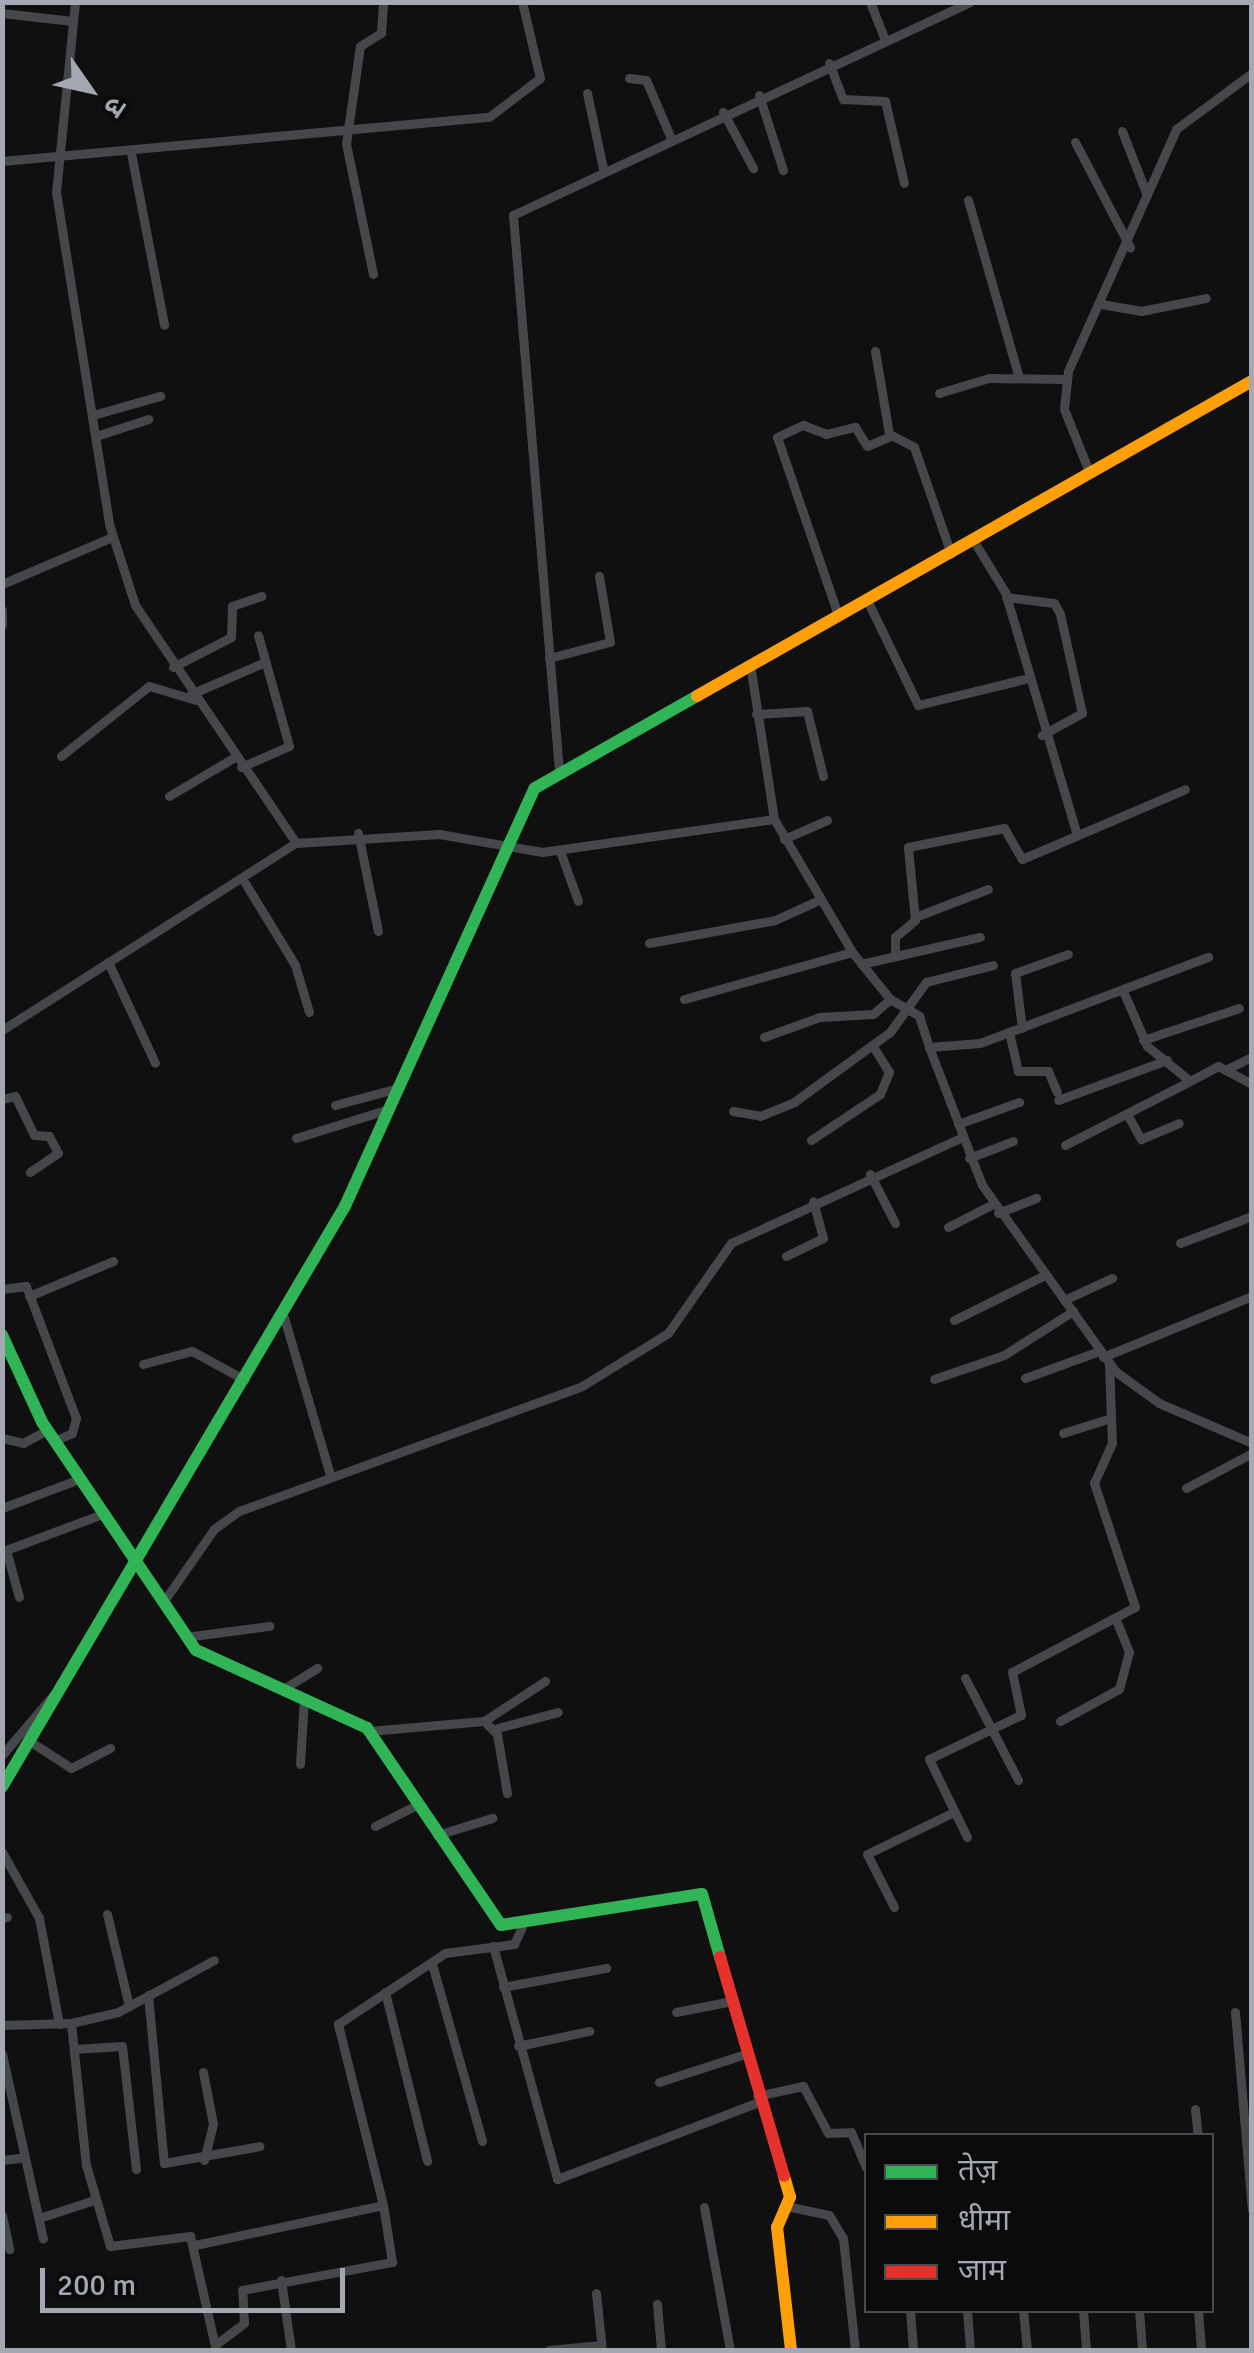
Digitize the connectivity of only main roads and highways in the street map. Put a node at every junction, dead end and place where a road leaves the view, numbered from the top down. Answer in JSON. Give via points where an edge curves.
{"nodes":[{"id":1,"x":1252,"y":381,"type":"edge"},
{"id":2,"x":2,"y":1335,"type":"edge"},
{"id":3,"x":140,"y":1563,"type":"junction"},
{"id":4,"x":2,"y":1787,"type":"edge"},
{"id":5,"x":790,"y":2350,"type":"edge"}],
"edges":[{"from":1,"to":3,"type":"main road","via":[[536,788],[502,847],[397,1107],[287,1316]]},
{"from":2,"to":3,"type":"main road","via":[[50,1436]]},
{"from":3,"to":4,"type":"main road"},
{"from":3,"to":5,"type":"main road","via":[[185,1637],[216,1664],[285,1688],[370,1731],[501,1925],[697,1892],[791,2207],[777,2228]]}]}
